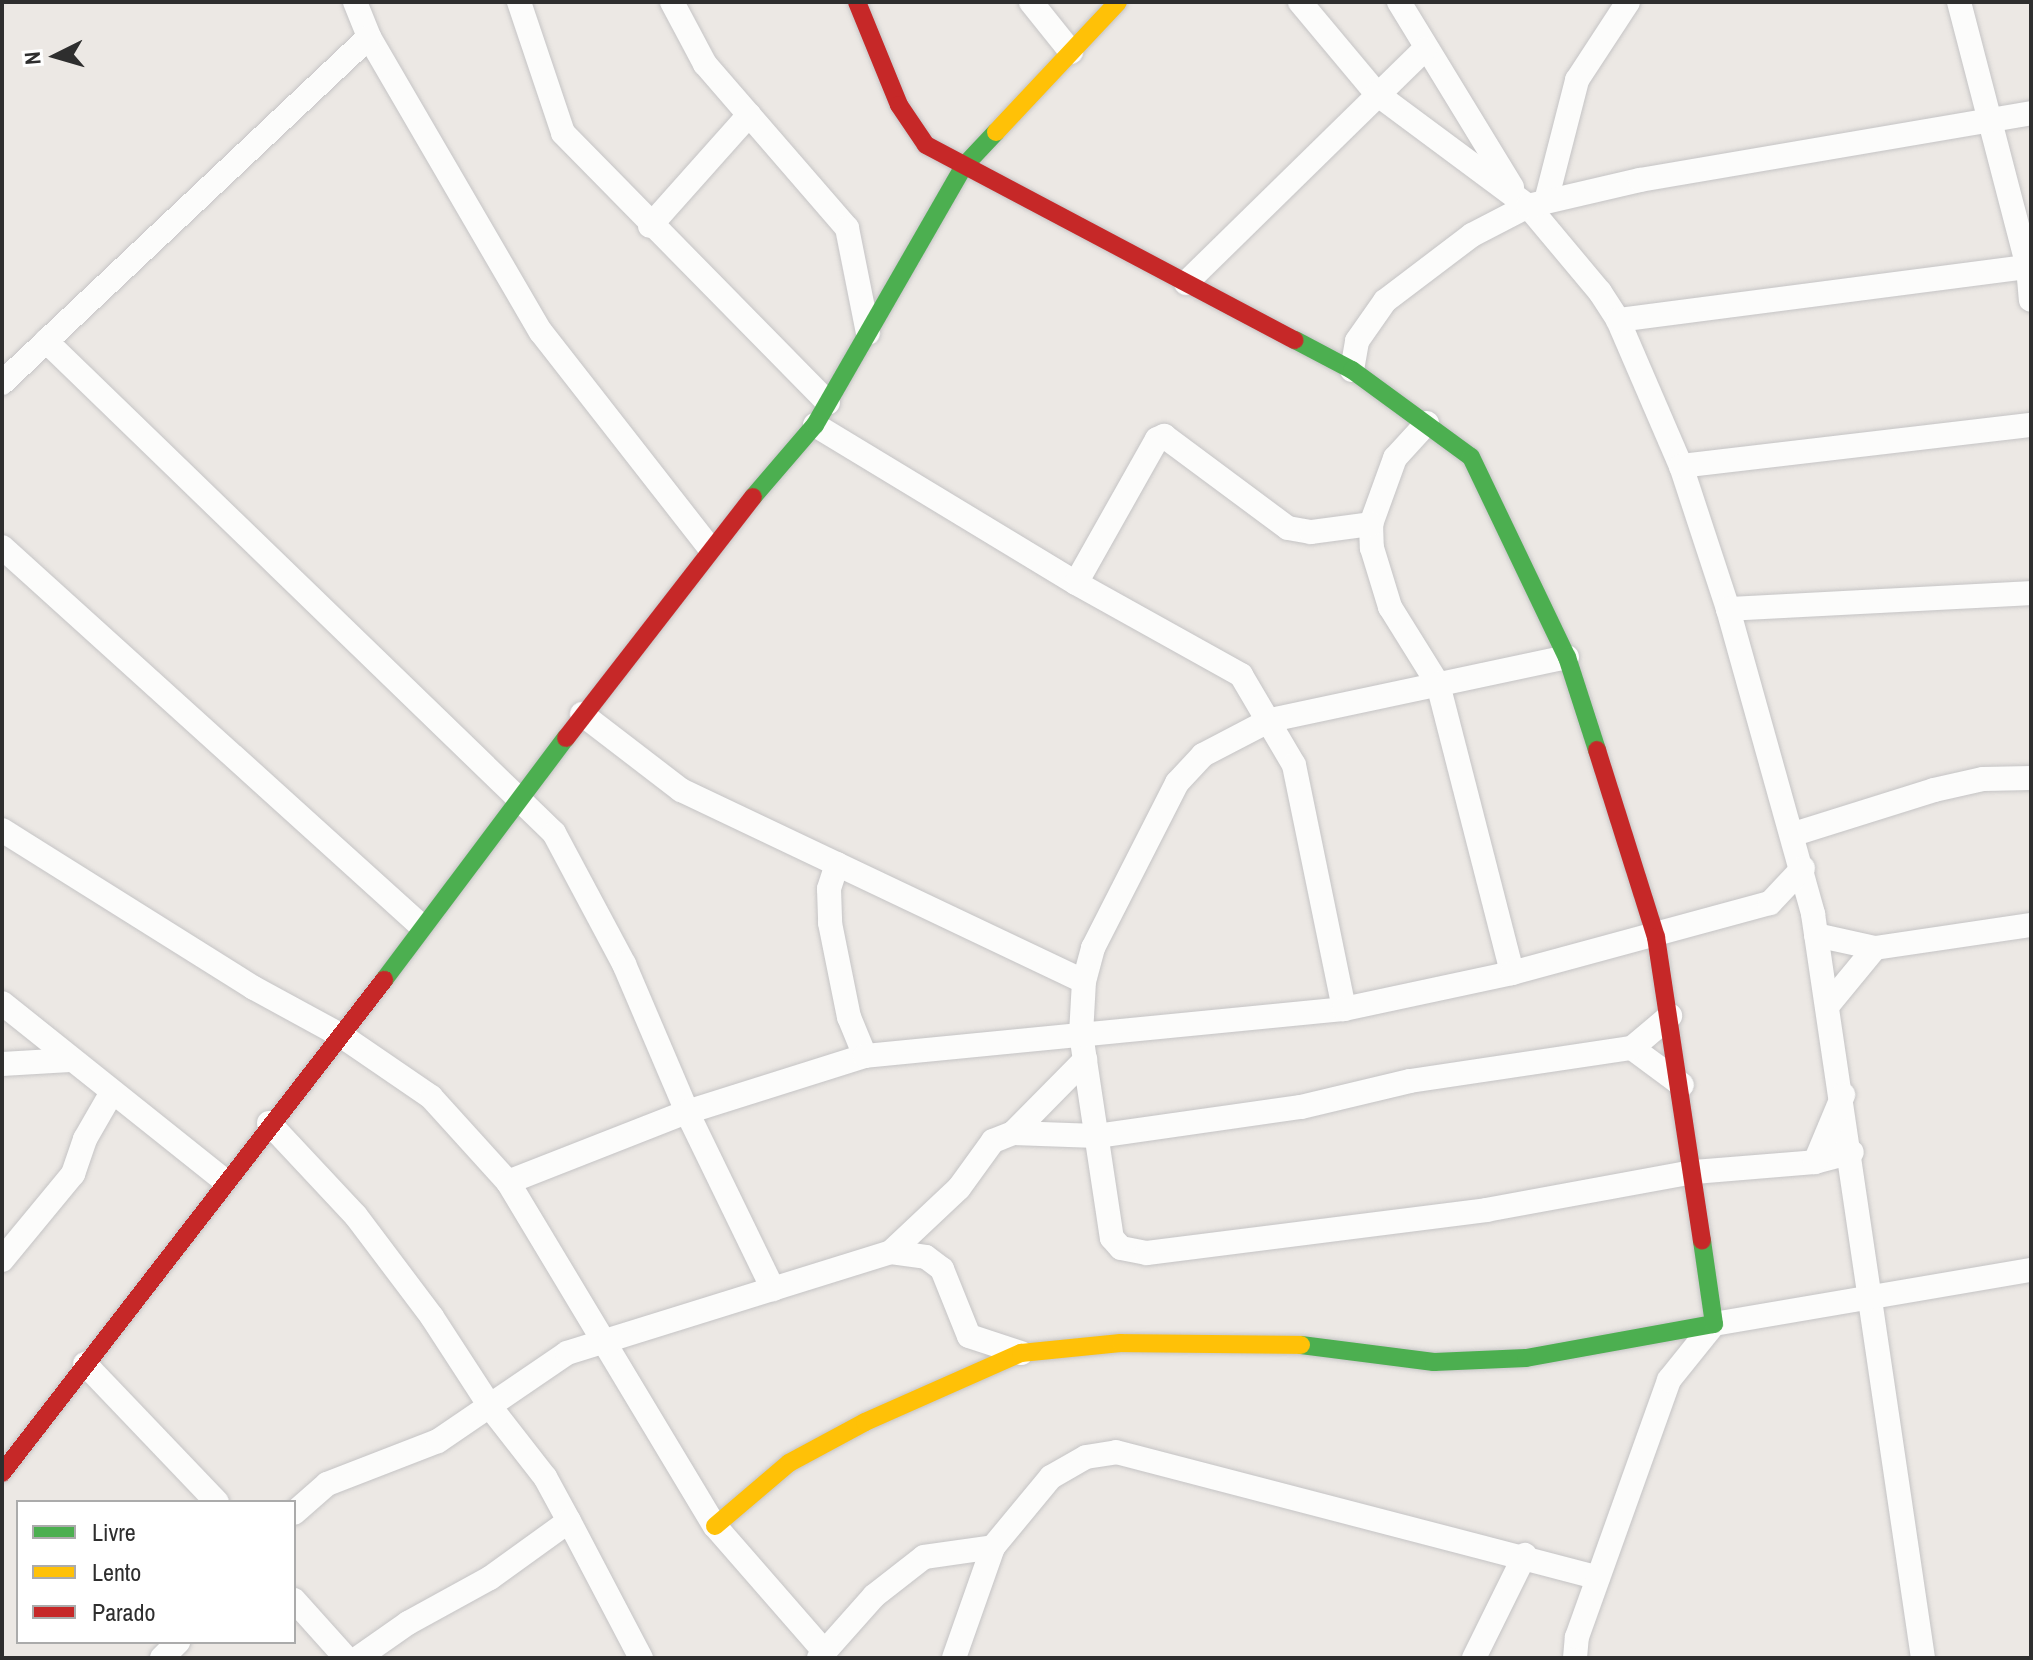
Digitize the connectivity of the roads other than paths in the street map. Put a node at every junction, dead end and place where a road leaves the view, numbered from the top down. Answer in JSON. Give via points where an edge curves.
{"nodes":[{"id":1,"x":355,"y":2,"type":"edge"},
{"id":2,"x":519,"y":2,"type":"edge"},
{"id":3,"x":672,"y":2,"type":"edge"},
{"id":4,"x":857,"y":2,"type":"edge"},
{"id":5,"x":1031,"y":2,"type":"edge"},
{"id":6,"x":1118,"y":2,"type":"edge"},
{"id":7,"x":1300,"y":2,"type":"edge"},
{"id":8,"x":1399,"y":2,"type":"edge"},
{"id":9,"x":1628,"y":2,"type":"edge"},
{"id":10,"x":1959,"y":2,"type":"edge"},
{"id":11,"x":369,"y":37,"type":"junction"},
{"id":12,"x":1425,"y":49,"type":"junction"},
{"id":13,"x":1071,"y":52,"type":"junction"},
{"id":14,"x":1377,"y":94,"type":"junction"},
{"id":15,"x":2031,"y":113,"type":"edge"},
{"id":16,"x":749,"y":115,"type":"junction"},
{"id":17,"x":1990,"y":123,"type":"junction"},
{"id":18,"x":964,"y":166,"type":"junction"},
{"id":19,"x":1531,"y":202,"type":"junction"},
{"id":20,"x":650,"y":226,"type":"junction"},
{"id":21,"x":2030,"y":266,"type":"edge"},
{"id":22,"x":1186,"y":283,"type":"junction"},
{"id":23,"x":2031,"y":300,"type":"edge"},
{"id":24,"x":1618,"y":320,"type":"junction"},
{"id":25,"x":868,"y":333,"type":"junction"},
{"id":26,"x":46,"y":341,"type":"junction"},
{"id":27,"x":1352,"y":370,"type":"junction"},
{"id":28,"x":2,"y":383,"type":"edge"},
{"id":29,"x":828,"y":403,"type":"junction"},
{"id":30,"x":1427,"y":423,"type":"junction"},
{"id":31,"x":815,"y":425,"type":"junction"},
{"id":32,"x":2031,"y":425,"type":"edge"},
{"id":33,"x":1681,"y":466,"type":"junction"},
{"id":34,"x":1371,"y":524,"type":"junction"},
{"id":35,"x":2,"y":547,"type":"edge"},
{"id":36,"x":709,"y":547,"type":"junction"},
{"id":37,"x":1076,"y":583,"type":"junction"},
{"id":38,"x":2031,"y":593,"type":"edge"},
{"id":39,"x":1728,"y":609,"type":"junction"},
{"id":40,"x":1567,"y":657,"type":"junction"},
{"id":41,"x":1438,"y":684,"type":"junction"},
{"id":42,"x":582,"y":714,"type":"junction"},
{"id":43,"x":1270,"y":720,"type":"junction"},
{"id":44,"x":2031,"y":778,"type":"edge"},
{"id":45,"x":519,"y":796,"type":"junction"},
{"id":46,"x":2,"y":830,"type":"edge"},
{"id":47,"x":1794,"y":834,"type":"junction"},
{"id":48,"x":837,"y":864,"type":"junction"},
{"id":49,"x":1803,"y":868,"type":"junction"},
{"id":50,"x":1770,"y":903,"type":"junction"},
{"id":51,"x":420,"y":925,"type":"junction"},
{"id":52,"x":1815,"y":925,"type":"junction"},
{"id":53,"x":2031,"y":925,"type":"edge"},
{"id":54,"x":1656,"y":937,"type":"junction"},
{"id":55,"x":1875,"y":948,"type":"junction"},
{"id":56,"x":1512,"y":973,"type":"junction"},
{"id":57,"x":1084,"y":981,"type":"junction"},
{"id":58,"x":2,"y":1003,"type":"edge"},
{"id":59,"x":1828,"y":1005,"type":"junction"},
{"id":60,"x":1344,"y":1009,"type":"junction"},
{"id":61,"x":1670,"y":1016,"type":"junction"},
{"id":62,"x":1081,"y":1034,"type":"junction"},
{"id":63,"x":342,"y":1036,"type":"junction"},
{"id":64,"x":1632,"y":1048,"type":"junction"},
{"id":65,"x":865,"y":1056,"type":"junction"},
{"id":66,"x":70,"y":1060,"type":"junction"},
{"id":67,"x":1085,"y":1060,"type":"junction"},
{"id":68,"x":2,"y":1064,"type":"edge"},
{"id":69,"x":1682,"y":1085,"type":"junction"},
{"id":70,"x":112,"y":1092,"type":"junction"},
{"id":71,"x":1843,"y":1095,"type":"junction"},
{"id":72,"x":687,"y":1112,"type":"junction"},
{"id":73,"x":269,"y":1123,"type":"junction"},
{"id":74,"x":1013,"y":1133,"type":"junction"},
{"id":75,"x":1097,"y":1136,"type":"junction"},
{"id":76,"x":1852,"y":1152,"type":"junction"},
{"id":77,"x":1815,"y":1162,"type":"junction"},
{"id":78,"x":1694,"y":1172,"type":"junction"},
{"id":79,"x":225,"y":1181,"type":"junction"},
{"id":80,"x":508,"y":1182,"type":"junction"},
{"id":81,"x":891,"y":1252,"type":"junction"},
{"id":82,"x":2,"y":1260,"type":"edge"},
{"id":83,"x":2031,"y":1270,"type":"edge"},
{"id":84,"x":773,"y":1289,"type":"junction"},
{"id":85,"x":1873,"y":1297,"type":"junction"},
{"id":86,"x":1714,"y":1324,"type":"junction"},
{"id":87,"x":600,"y":1341,"type":"junction"},
{"id":88,"x":1021,"y":1353,"type":"junction"},
{"id":89,"x":85,"y":1364,"type":"junction"},
{"id":90,"x":491,"y":1408,"type":"junction"},
{"id":91,"x":2,"y":1473,"type":"edge"},
{"id":92,"x":215,"y":1500,"type":"edge"},
{"id":93,"x":296,"y":1511,"type":"edge"},
{"id":94,"x":569,"y":1521,"type":"junction"},
{"id":95,"x":715,"y":1526,"type":"junction"},
{"id":96,"x":993,"y":1547,"type":"junction"},
{"id":97,"x":1525,"y":1555,"type":"junction"},
{"id":98,"x":1598,"y":1578,"type":"junction"},
{"id":99,"x":296,"y":1603,"type":"edge"},
{"id":100,"x":822,"y":1655,"type":"edge"},
{"id":101,"x":346,"y":1658,"type":"edge"},
{"id":102,"x":358,"y":1658,"type":"edge"},
{"id":103,"x":641,"y":1658,"type":"edge"},
{"id":104,"x":954,"y":1658,"type":"edge"},
{"id":105,"x":1474,"y":1658,"type":"edge"},
{"id":106,"x":1575,"y":1658,"type":"edge"},
{"id":107,"x":1923,"y":1658,"type":"edge"}],
"edges":[{"from":1,"to":11,"type":"street"},
{"from":2,"to":20,"type":"street","via":[[563,133]]},
{"from":3,"to":16,"type":"street","via":[[705,64]]},
{"from":4,"to":18,"type":"street","via":[[899,105],[926,145]]},
{"from":5,"to":13,"type":"street"},
{"from":6,"to":13,"type":"street"},
{"from":7,"to":14,"type":"street"},
{"from":8,"to":12,"type":"street"},
{"from":9,"to":19,"type":"street","via":[[1577,80]]},
{"from":10,"to":17,"type":"street"},
{"from":11,"to":26,"type":"street"},
{"from":11,"to":36,"type":"street","via":[[541,332]]},
{"from":12,"to":14,"type":"street"},
{"from":12,"to":19,"type":"street"},
{"from":13,"to":18,"type":"street"},
{"from":14,"to":19,"type":"street"},
{"from":14,"to":22,"type":"street"},
{"from":15,"to":17,"type":"street"},
{"from":16,"to":20,"type":"street"},
{"from":16,"to":25,"type":"street","via":[[847,228]]},
{"from":17,"to":19,"type":"street"},
{"from":17,"to":21,"type":"street"},
{"from":18,"to":22,"type":"street"},
{"from":18,"to":25,"type":"street"},
{"from":19,"to":24,"type":"street"},
{"from":19,"to":27,"type":"street","via":[[1472,235],[1385,301],[1357,341]]},
{"from":20,"to":29,"type":"street"},
{"from":21,"to":23,"type":"street"},
{"from":21,"to":24,"type":"street"},
{"from":22,"to":27,"type":"street"},
{"from":24,"to":33,"type":"street"},
{"from":25,"to":29,"type":"street"},
{"from":26,"to":28,"type":"street"},
{"from":26,"to":45,"type":"street"},
{"from":27,"to":30,"type":"street"},
{"from":29,"to":31,"type":"street"},
{"from":30,"to":34,"type":"street","via":[[1395,458]]},
{"from":30,"to":40,"type":"street","via":[[1471,457]]},
{"from":31,"to":36,"type":"street"},
{"from":31,"to":37,"type":"street"},
{"from":32,"to":33,"type":"street"},
{"from":33,"to":39,"type":"street"},
{"from":34,"to":37,"type":"street","via":[[1311,532],[1288,528],[1164,436],[1157,439]]},
{"from":34,"to":41,"type":"street","via":[[1372,548],[1390,607]]},
{"from":35,"to":51,"type":"street"},
{"from":36,"to":42,"type":"street"},
{"from":37,"to":43,"type":"street","via":[[1235,670]]},
{"from":38,"to":39,"type":"street"},
{"from":39,"to":47,"type":"street"},
{"from":40,"to":41,"type":"street"},
{"from":40,"to":54,"type":"street"},
{"from":41,"to":43,"type":"street"},
{"from":41,"to":56,"type":"street"},
{"from":42,"to":45,"type":"street"},
{"from":42,"to":48,"type":"street","via":[[681,790]]},
{"from":43,"to":57,"type":"street","via":[[1203,755],[1177,783],[1093,948]]},
{"from":43,"to":60,"type":"street","via":[[1294,765]]},
{"from":44,"to":47,"type":"street","via":[[1983,779],[1934,790]]},
{"from":45,"to":51,"type":"street"},
{"from":45,"to":72,"type":"street","via":[[561,846],[624,964]]},
{"from":46,"to":63,"type":"street","via":[[254,988]]},
{"from":47,"to":49,"type":"street"},
{"from":48,"to":57,"type":"street"},
{"from":48,"to":65,"type":"street","via":[[829,889],[830,923],[849,1017]]},
{"from":49,"to":50,"type":"street"},
{"from":49,"to":52,"type":"street"},
{"from":50,"to":52,"type":"street"},
{"from":50,"to":54,"type":"street"},
{"from":51,"to":63,"type":"street"},
{"from":52,"to":55,"type":"street"},
{"from":52,"to":59,"type":"street"},
{"from":53,"to":55,"type":"street"},
{"from":54,"to":56,"type":"street"},
{"from":54,"to":61,"type":"street"},
{"from":55,"to":59,"type":"street"},
{"from":56,"to":60,"type":"street"},
{"from":57,"to":62,"type":"street"},
{"from":58,"to":66,"type":"street"},
{"from":59,"to":71,"type":"street"},
{"from":60,"to":62,"type":"street"},
{"from":61,"to":64,"type":"street"},
{"from":61,"to":69,"type":"street"},
{"from":62,"to":65,"type":"street"},
{"from":62,"to":67,"type":"street"},
{"from":63,"to":73,"type":"street"},
{"from":63,"to":80,"type":"street","via":[[431,1097]]},
{"from":64,"to":69,"type":"street"},
{"from":64,"to":75,"type":"street","via":[[1410,1081],[1301,1107]]},
{"from":65,"to":72,"type":"street"},
{"from":66,"to":68,"type":"street"},
{"from":66,"to":70,"type":"street"},
{"from":67,"to":74,"type":"street"},
{"from":67,"to":75,"type":"street"},
{"from":69,"to":78,"type":"street"},
{"from":70,"to":79,"type":"street"},
{"from":70,"to":82,"type":"street","via":[[85,1139],[73,1174]]},
{"from":71,"to":76,"type":"street"},
{"from":71,"to":77,"type":"street"},
{"from":72,"to":80,"type":"street"},
{"from":72,"to":84,"type":"street"},
{"from":73,"to":79,"type":"street"},
{"from":73,"to":90,"type":"street","via":[[356,1216],[432,1317]]},
{"from":74,"to":75,"type":"street"},
{"from":74,"to":81,"type":"street","via":[[982,1150],[959,1188]]},
{"from":75,"to":78,"type":"street","via":[[1112,1238],[1133,1252],[1486,1210]]},
{"from":76,"to":77,"type":"street"},
{"from":76,"to":85,"type":"street"},
{"from":77,"to":78,"type":"street"},
{"from":78,"to":86,"type":"street"},
{"from":79,"to":89,"type":"street"},
{"from":80,"to":87,"type":"street"},
{"from":81,"to":84,"type":"street"},
{"from":81,"to":88,"type":"street","via":[[926,1257],[942,1269],[969,1336]]},
{"from":83,"to":85,"type":"street"},
{"from":84,"to":87,"type":"street"},
{"from":85,"to":86,"type":"street"},
{"from":85,"to":107,"type":"street"},
{"from":86,"to":88,"type":"street","via":[[1526,1358],[1480,1360],[1404,1361],[1283,1343],[1121,1343]]},
{"from":86,"to":98,"type":"street","via":[[1669,1380]]},
{"from":87,"to":90,"type":"street","via":[[554,1359]]},
{"from":87,"to":95,"type":"street"},
{"from":88,"to":95,"type":"street","via":[[865,1422],[789,1463]]},
{"from":89,"to":91,"type":"street"},
{"from":89,"to":92,"type":"street"},
{"from":90,"to":93,"type":"street","via":[[438,1441],[327,1484]]},
{"from":90,"to":94,"type":"street","via":[[545,1477]]},
{"from":94,"to":102,"type":"street","via":[[490,1578],[408,1623]]},
{"from":94,"to":103,"type":"street"},
{"from":95,"to":100,"type":"street"},
{"from":96,"to":97,"type":"street","via":[[1051,1477],[1086,1457],[1116,1452]]},
{"from":96,"to":100,"type":"street","via":[[924,1557],[874,1596]]},
{"from":96,"to":104,"type":"street"},
{"from":97,"to":98,"type":"street"},
{"from":97,"to":105,"type":"street"},
{"from":98,"to":106,"type":"street"},
{"from":99,"to":101,"type":"street"}]}
